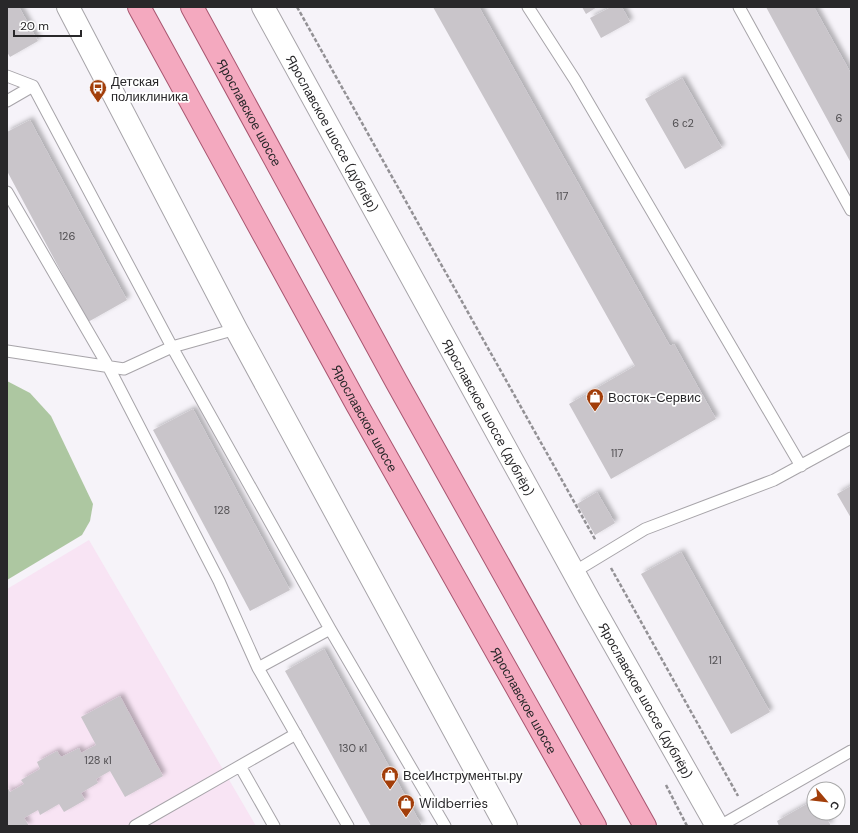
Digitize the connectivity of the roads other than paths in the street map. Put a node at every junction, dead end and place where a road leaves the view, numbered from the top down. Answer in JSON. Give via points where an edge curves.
{"nodes":[{"id":1,"x":68,"y":7,"type":"edge"},
{"id":2,"x":139,"y":7,"type":"edge"},
{"id":3,"x":192,"y":7,"type":"edge"},
{"id":4,"x":263,"y":7,"type":"edge"},
{"id":5,"x":528,"y":7,"type":"edge"},
{"id":6,"x":739,"y":7,"type":"edge"},
{"id":7,"x":7,"y":76,"type":"edge"},
{"id":8,"x":33,"y":86,"type":"junction"},
{"id":9,"x":7,"y":101,"type":"edge"},
{"id":10,"x":7,"y":192,"type":"edge"},
{"id":11,"x":851,"y":210,"type":"edge"},
{"id":12,"x":236,"y":329,"type":"junction"},
{"id":13,"x":172,"y":347,"type":"junction"},
{"id":14,"x":7,"y":351,"type":"edge"},
{"id":15,"x":108,"y":366,"type":"junction"},
{"id":16,"x":851,"y":438,"type":"edge"},
{"id":17,"x":801,"y":466,"type":"junction"},
{"id":18,"x":574,"y":572,"type":"junction"},
{"id":19,"x":330,"y":628,"type":"junction"},
{"id":20,"x":258,"y":668,"type":"junction"},
{"id":21,"x":296,"y":734,"type":"junction"},
{"id":22,"x":849,"y":756,"type":"edge"},
{"id":23,"x":240,"y":766,"type":"junction"},
{"id":24,"x":135,"y":826,"type":"edge"},
{"id":25,"x":274,"y":826,"type":"edge"},
{"id":26,"x":348,"y":826,"type":"edge"},
{"id":27,"x":445,"y":826,"type":"edge"},
{"id":28,"x":506,"y":826,"type":"edge"},
{"id":29,"x":595,"y":826,"type":"edge"},
{"id":30,"x":645,"y":826,"type":"edge"},
{"id":31,"x":717,"y":826,"type":"edge"},
{"id":32,"x":720,"y":826,"type":"edge"}],
"edges":[{"from":1,"to":12,"type":"street"},
{"from":2,"to":29,"type":"main road","name":"Ярославское шоссе","via":[[356,403]]},
{"from":3,"to":30,"type":"main road","name":"Ярославское шоссе","via":[[396,381]]},
{"from":4,"to":18,"type":"street","name":"Ярославское шоссе (дублёр)"},
{"from":5,"to":17,"type":"lane","via":[[574,80]]},
{"from":6,"to":11,"type":"lane"},
{"from":7,"to":8,"type":"lane"},
{"from":8,"to":9,"type":"lane"},
{"from":8,"to":13,"type":"lane"},
{"from":10,"to":15,"type":"lane"},
{"from":12,"to":13,"type":"lane"},
{"from":12,"to":28,"type":"street"},
{"from":13,"to":15,"type":"lane","via":[[124,369]]},
{"from":13,"to":19,"type":"lane"},
{"from":14,"to":15,"type":"lane"},
{"from":15,"to":20,"type":"lane","via":[[219,581]]},
{"from":16,"to":17,"type":"lane"},
{"from":17,"to":18,"type":"lane","via":[[774,480],[645,528]]},
{"from":18,"to":31,"type":"street","name":"Ярославское шоссе (дублёр)"},
{"from":19,"to":20,"type":"lane"},
{"from":19,"to":27,"type":"lane"},
{"from":20,"to":21,"type":"lane"},
{"from":21,"to":23,"type":"lane"},
{"from":21,"to":26,"type":"lane"},
{"from":22,"to":32,"type":"lane"},
{"from":23,"to":24,"type":"lane"},
{"from":23,"to":25,"type":"lane"}]}
